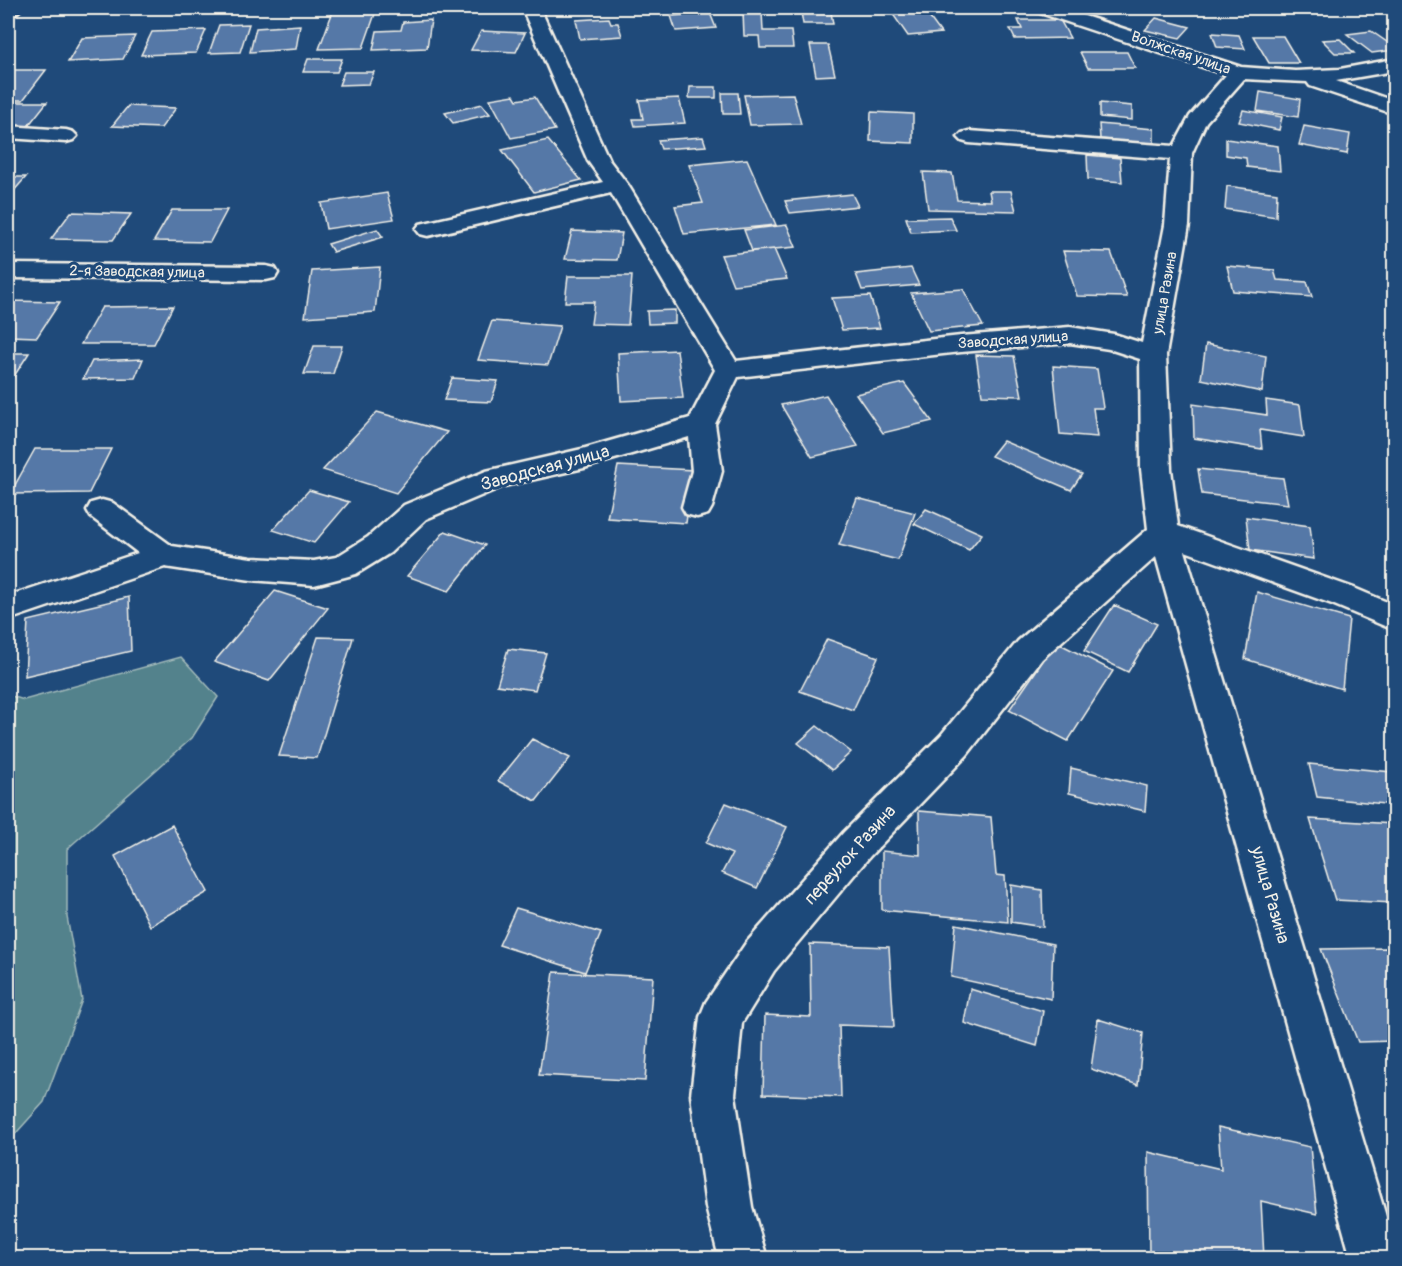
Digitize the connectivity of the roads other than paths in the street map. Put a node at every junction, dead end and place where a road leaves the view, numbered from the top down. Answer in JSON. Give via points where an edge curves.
{"nodes":[{"id":1,"x":13,"y":8,"type":"edge"},
{"id":2,"x":531,"y":8,"type":"edge"},
{"id":3,"x":1042,"y":8,"type":"edge"},
{"id":4,"x":8,"y":11,"type":"edge"},
{"id":5,"x":1395,"y":64,"type":"edge"},
{"id":6,"x":1239,"y":73,"type":"junction"},
{"id":7,"x":1295,"y":77,"type":"junction"},
{"id":8,"x":1395,"y":108,"type":"edge"},
{"id":9,"x":8,"y":132,"type":"edge"},
{"id":10,"x":66,"y":136,"type":"dead end"},
{"id":11,"x":969,"y":137,"type":"dead end"},
{"id":12,"x":1181,"y":153,"type":"junction"},
{"id":13,"x":617,"y":185,"type":"junction"},
{"id":14,"x":428,"y":229,"type":"dead end"},
{"id":15,"x":8,"y":271,"type":"edge"},
{"id":16,"x":266,"y":273,"type":"dead end"},
{"id":17,"x":1154,"y":355,"type":"junction"},
{"id":18,"x":728,"y":370,"type":"junction"},
{"id":19,"x":701,"y":424,"type":"junction"},
{"id":20,"x":697,"y":507,"type":"dead end"},
{"id":21,"x":102,"y":510,"type":"dead end"},
{"id":22,"x":1164,"y":532,"type":"junction"},
{"id":23,"x":164,"y":556,"type":"junction"},
{"id":24,"x":8,"y":608,"type":"edge"},
{"id":25,"x":1395,"y":618,"type":"edge"},
{"id":26,"x":743,"y":1258,"type":"edge"},
{"id":27,"x":1375,"y":1258,"type":"edge"}],
"edges":[{"from":1,"to":4,"type":"street"},
{"from":2,"to":13,"type":"street","via":[[599,161]]},
{"from":3,"to":6,"type":"street","name":"Волжская улица"},
{"from":5,"to":7,"type":"street","name":"Волжская улица","via":[[1340,75]]},
{"from":6,"to":7,"type":"street","name":"Волжская улица"},
{"from":6,"to":12,"type":"street","name":"улица Разина","via":[[1197,120]]},
{"from":7,"to":8,"type":"street"},
{"from":9,"to":10,"type":"street"},
{"from":11,"to":12,"type":"street"},
{"from":12,"to":17,"type":"street","name":"улица Разина","via":[[1177,225]]},
{"from":13,"to":14,"type":"street"},
{"from":13,"to":18,"type":"street"},
{"from":15,"to":16,"type":"street","name":"2-я Заводская улица"},
{"from":17,"to":18,"type":"street","name":"Заводская улица","via":[[1114,342],[1071,335]]},
{"from":17,"to":22,"type":"street","name":"улица Разина","via":[[1156,469]]},
{"from":18,"to":19,"type":"street"},
{"from":19,"to":20,"type":"street","via":[[707,471]]},
{"from":19,"to":23,"type":"street","name":"Заводская улица","via":[[584,458],[496,478],[415,512],[379,544],[345,566],[314,573],[251,569]]},
{"from":21,"to":23,"type":"street","name":"Заводская улица"},
{"from":22,"to":25,"type":"street"},
{"from":22,"to":26,"type":"street","name":"переулок Разина","via":[[1030,650],[954,745],[857,844],[760,957],[721,1017],[713,1095],[729,1207]]},
{"from":22,"to":27,"type":"street","name":"улица Разина"},
{"from":23,"to":24,"type":"street"}]}
